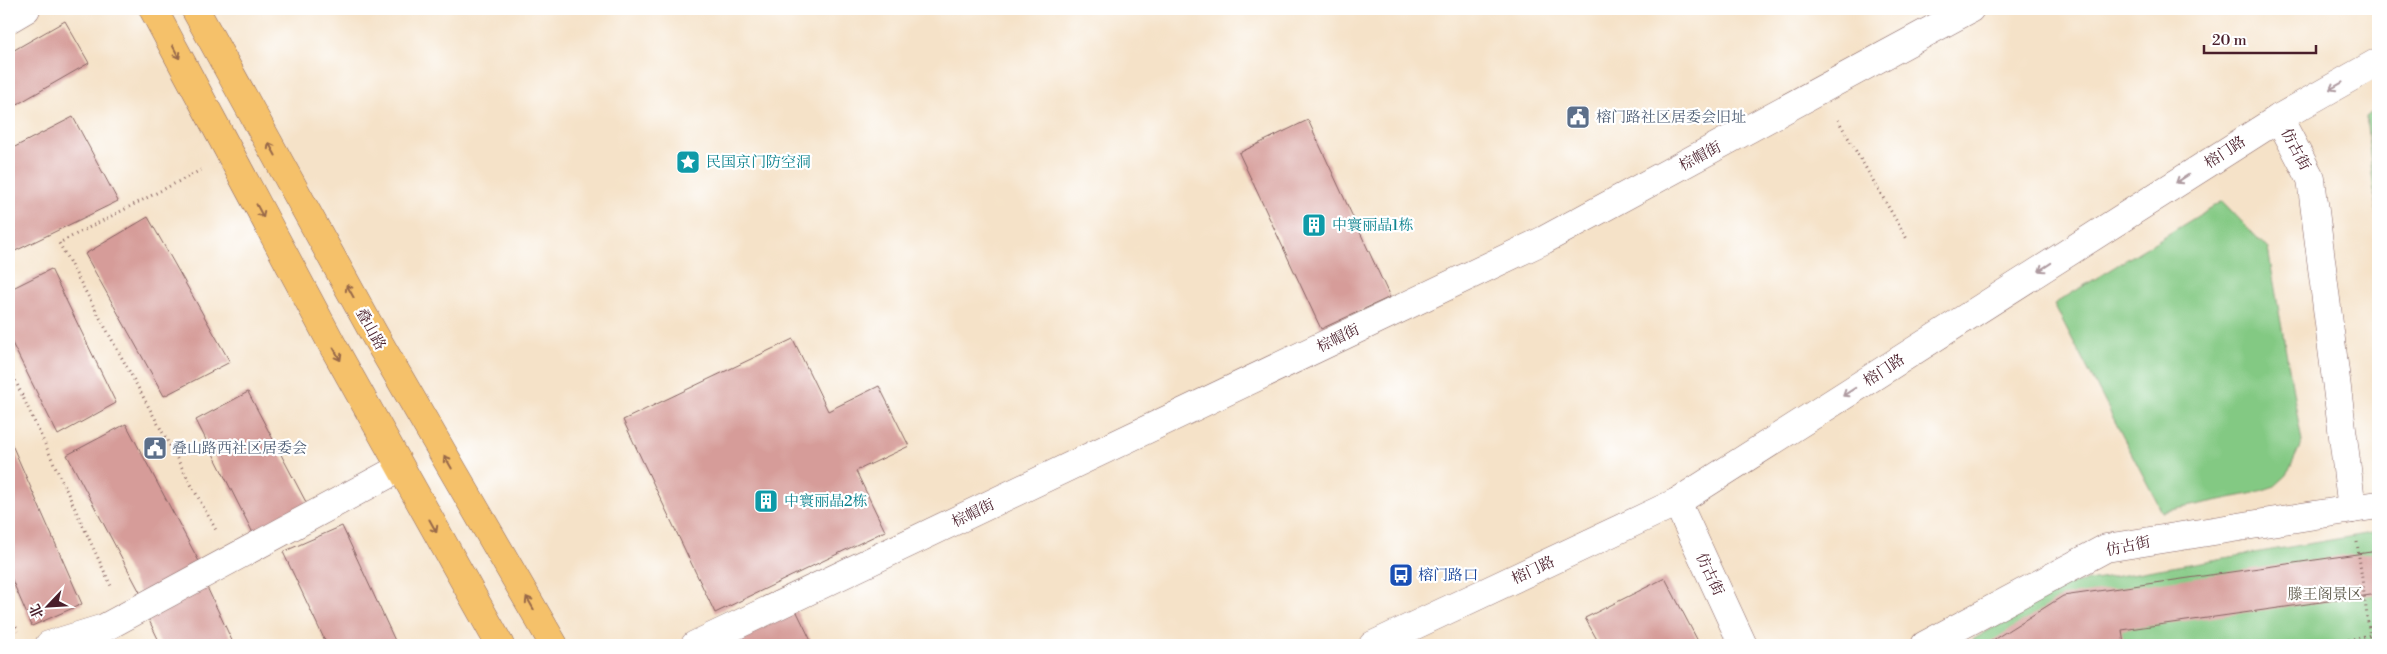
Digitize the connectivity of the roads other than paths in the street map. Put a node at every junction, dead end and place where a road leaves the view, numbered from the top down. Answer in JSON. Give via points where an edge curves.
{"nodes":[{"id":1,"x":26,"y":9,"type":"edge"},
{"id":2,"x":153,"y":9,"type":"edge"},
{"id":3,"x":195,"y":9,"type":"edge"},
{"id":4,"x":1970,"y":9,"type":"edge"},
{"id":5,"x":9,"y":19,"type":"edge"},
{"id":6,"x":2378,"y":62,"type":"edge"},
{"id":7,"x":2279,"y":118,"type":"junction"},
{"id":8,"x":400,"y":468,"type":"junction"},
{"id":9,"x":1677,"y":502,"type":"junction"},
{"id":10,"x":2365,"y":507,"type":"edge"},
{"id":11,"x":49,"y":645,"type":"edge"},
{"id":12,"x":500,"y":645,"type":"edge"},
{"id":13,"x":554,"y":645,"type":"edge"},
{"id":14,"x":695,"y":645,"type":"edge"},
{"id":15,"x":1373,"y":645,"type":"edge"},
{"id":16,"x":1743,"y":645,"type":"edge"},
{"id":17,"x":1925,"y":645,"type":"edge"}],
"edges":[{"from":1,"to":5,"type":"street"},
{"from":2,"to":8,"type":"main road","one_way":true},
{"from":13,"to":3,"type":"main road","name":"叠山路","one_way":true,"via":[[374,334]]},
{"from":4,"to":14,"type":"street","name":"棕帽街","via":[[1544,240]]},
{"from":6,"to":7,"type":"street","name":"榕门路","one_way":true},
{"from":7,"to":9,"type":"street","name":"榕门路","one_way":true},
{"from":7,"to":10,"type":"street","name":"仿古街","via":[[2311,179]]},
{"from":8,"to":11,"type":"street","via":[[104,628]]},
{"from":8,"to":12,"type":"main road","one_way":true},
{"from":9,"to":15,"type":"street","name":"榕门路"},
{"from":9,"to":16,"type":"street","name":"仿古街"},
{"from":10,"to":17,"type":"street","name":"仿古街","via":[[2106,548]]}]}
